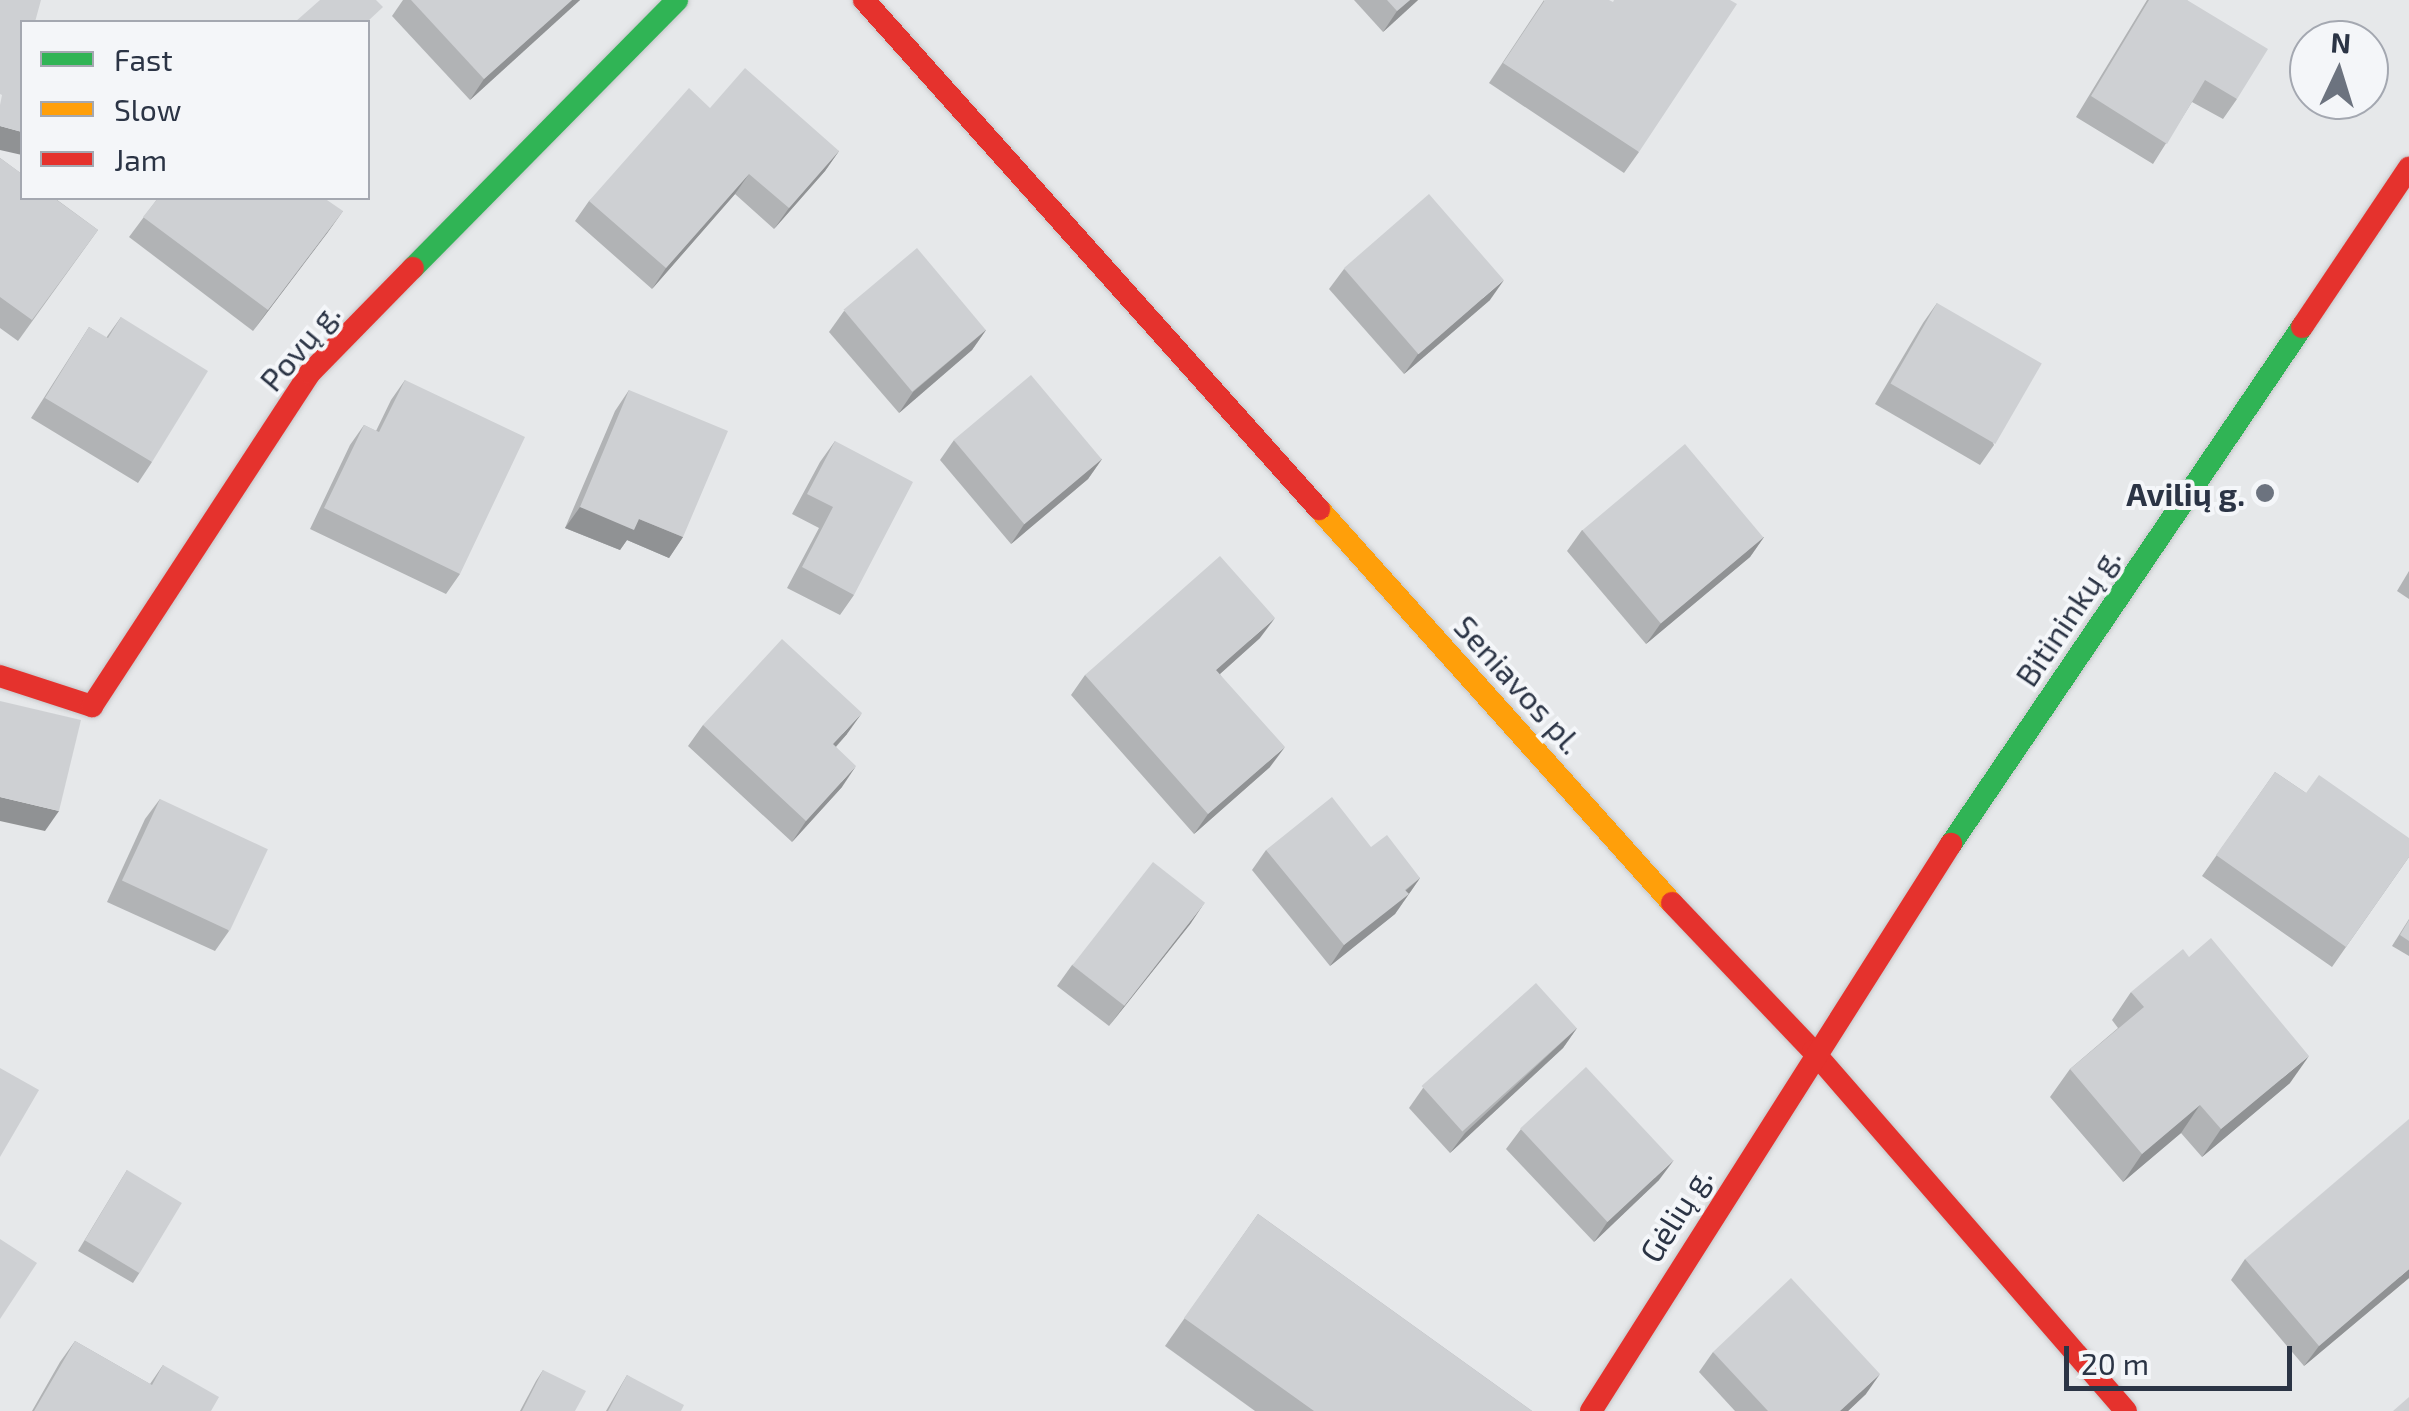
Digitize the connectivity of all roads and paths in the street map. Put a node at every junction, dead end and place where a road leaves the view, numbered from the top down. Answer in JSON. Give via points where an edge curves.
{"nodes":[{"id":1,"x":676,"y":0,"type":"edge"},
{"id":2,"x":864,"y":0,"type":"edge"},
{"id":3,"x":2409,"y":168,"type":"edge"},
{"id":4,"x":0,"y":676,"type":"edge"},
{"id":5,"x":1813,"y":1052,"type":"junction"},
{"id":6,"x":1591,"y":1411,"type":"edge"},
{"id":7,"x":2126,"y":1411,"type":"edge"}],
"edges":[{"from":1,"to":4,"type":"street","name":"Povų g.","via":[[310,373],[92,706]]},
{"from":2,"to":5,"type":"street","name":"Seniavos pl.","via":[[1722,959]]},
{"from":3,"to":5,"type":"street","name":"Bitininkų g."},
{"from":5,"to":6,"type":"street","name":"Gėlių g."},
{"from":5,"to":7,"type":"street","name":"Seniavos pl."}]}
